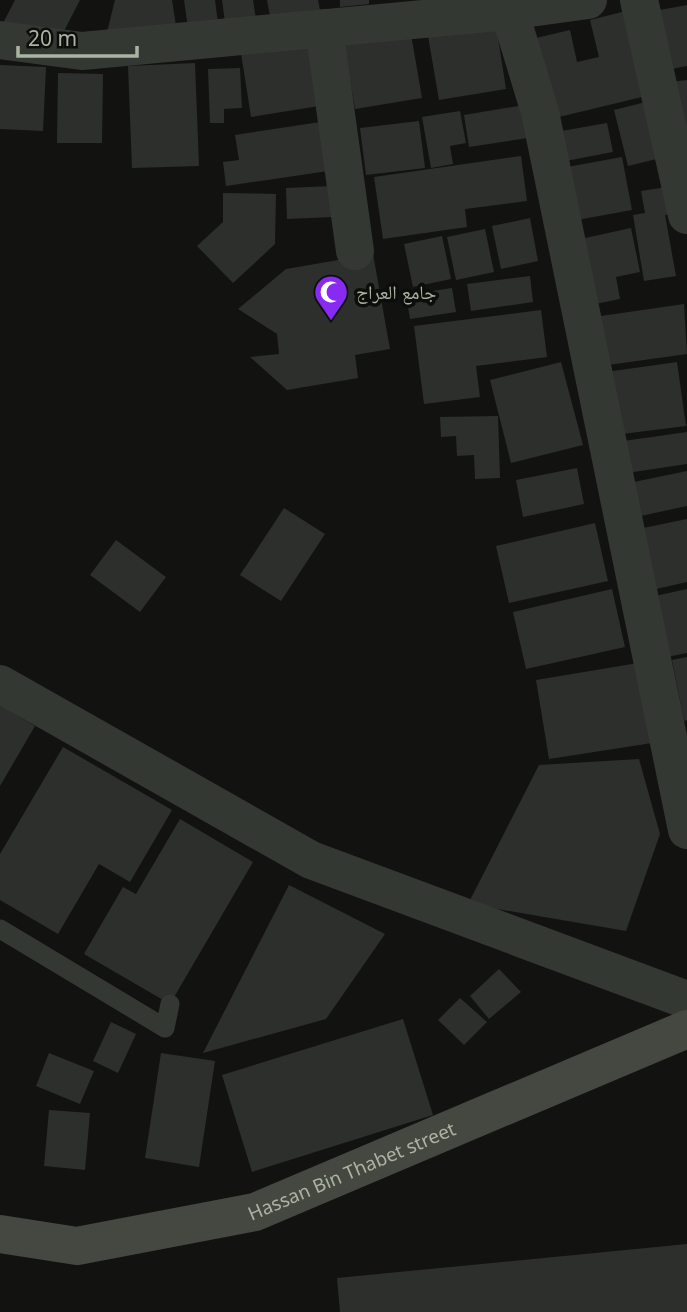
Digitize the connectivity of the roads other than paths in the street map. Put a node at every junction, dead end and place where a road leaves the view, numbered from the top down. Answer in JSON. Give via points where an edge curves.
{"nodes":[{"id":1,"x":588,"y":0,"type":"edge"},
{"id":2,"x":639,"y":0,"type":"edge"},
{"id":3,"x":507,"y":6,"type":"edge"},
{"id":4,"x":324,"y":28,"type":"junction"},
{"id":5,"x":0,"y":40,"type":"edge"},
{"id":6,"x":687,"y":215,"type":"edge"},
{"id":7,"x":355,"y":251,"type":"dead end"},
{"id":8,"x":0,"y":684,"type":"edge"},
{"id":9,"x":687,"y":830,"type":"edge"},
{"id":10,"x":0,"y":929,"type":"edge"},
{"id":11,"x":687,"y":1000,"type":"edge"},
{"id":12,"x":170,"y":1004,"type":"dead end"},
{"id":13,"x":687,"y":1029,"type":"edge"},
{"id":14,"x":0,"y":1234,"type":"edge"}],
"edges":[{"from":1,"to":3,"type":"street"},
{"from":2,"to":6,"type":"street"},
{"from":3,"to":4,"type":"street"},
{"from":3,"to":9,"type":"street","via":[[540,112]]},
{"from":4,"to":5,"type":"street","via":[[82,51]]},
{"from":4,"to":7,"type":"street"},
{"from":8,"to":11,"type":"street","via":[[311,860]]},
{"from":10,"to":12,"type":"lane","via":[[165,1028]]},
{"from":13,"to":14,"type":"street","name":"Hassan Bin Thabet street","via":[[254,1212],[77,1246]]}]}
